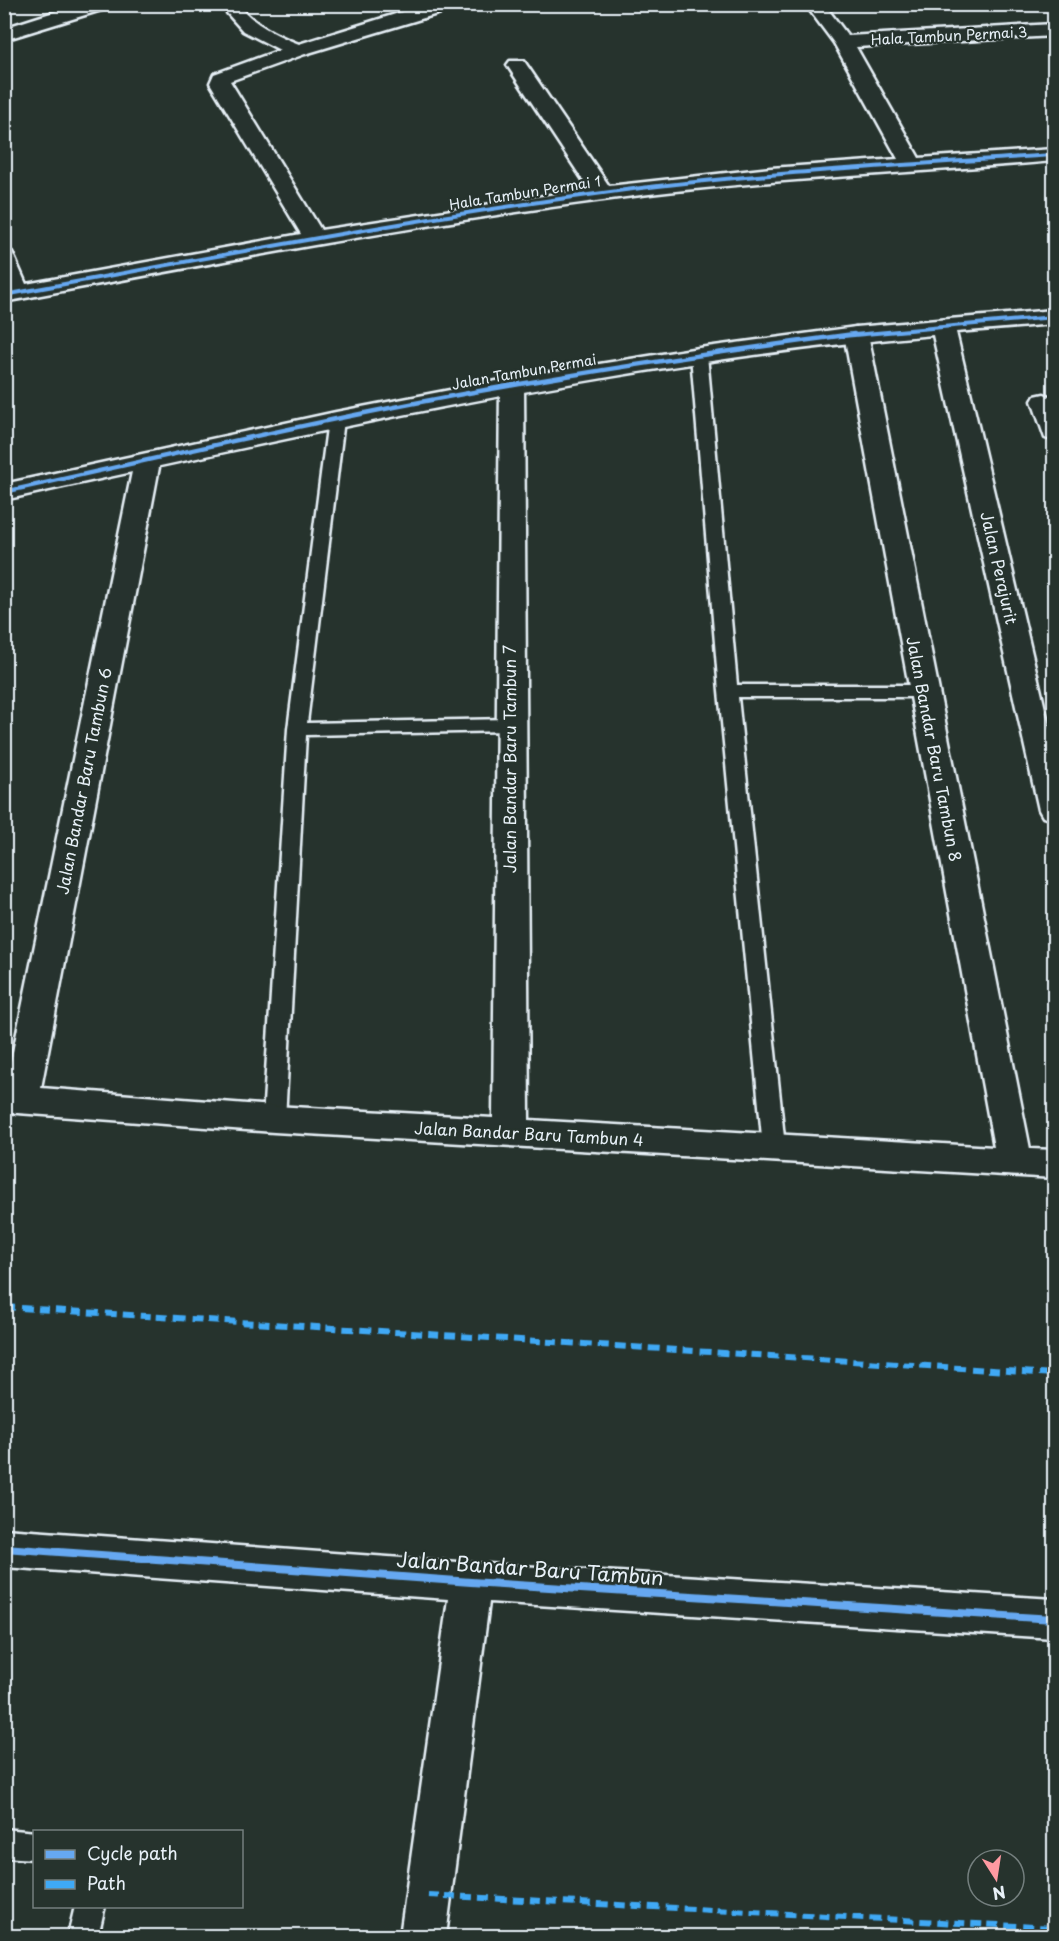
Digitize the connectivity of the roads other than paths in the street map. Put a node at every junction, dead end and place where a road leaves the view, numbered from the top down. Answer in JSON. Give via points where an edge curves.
{"nodes":[{"id":1,"x":101,"y":4,"type":"edge"},
{"id":2,"x":228,"y":4,"type":"edge"},
{"id":3,"x":450,"y":4,"type":"edge"},
{"id":4,"x":814,"y":4,"type":"edge"},
{"id":5,"x":1054,"y":30,"type":"edge"},
{"id":6,"x":4,"y":34,"type":"edge"},
{"id":7,"x":843,"y":42,"type":"junction"},
{"id":8,"x":298,"y":50,"type":"junction"},
{"id":9,"x":517,"y":66,"type":"dead end"},
{"id":10,"x":1054,"y":155,"type":"edge"},
{"id":11,"x":911,"y":163,"type":"junction"},
{"id":12,"x":603,"y":193,"type":"junction"},
{"id":13,"x":315,"y":238,"type":"junction"},
{"id":14,"x":4,"y":257,"type":"edge"},
{"id":15,"x":11,"y":293,"type":"edge"},
{"id":16,"x":1054,"y":317,"type":"edge"},
{"id":17,"x":943,"y":326,"type":"junction"},
{"id":18,"x":856,"y":334,"type":"junction"},
{"id":19,"x":699,"y":355,"type":"junction"},
{"id":20,"x":512,"y":385,"type":"junction"},
{"id":21,"x":1044,"y":401,"type":"dead end"},
{"id":22,"x":336,"y":420,"type":"junction"},
{"id":23,"x":1054,"y":433,"type":"edge"},
{"id":24,"x":147,"y":462,"type":"junction"},
{"id":25,"x":4,"y":492,"type":"edge"},
{"id":26,"x":728,"y":691,"type":"junction"},
{"id":27,"x":923,"y":691,"type":"junction"},
{"id":28,"x":510,"y":725,"type":"junction"},
{"id":29,"x":297,"y":729,"type":"junction"},
{"id":30,"x":1054,"y":810,"type":"edge"},
{"id":31,"x":13,"y":1099,"type":"edge"},
{"id":32,"x":274,"y":1119,"type":"junction"},
{"id":33,"x":511,"y":1133,"type":"junction"},
{"id":34,"x":774,"y":1147,"type":"junction"},
{"id":35,"x":1014,"y":1163,"type":"junction"},
{"id":36,"x":1054,"y":1164,"type":"edge"},
{"id":37,"x":4,"y":1548,"type":"edge"},
{"id":38,"x":471,"y":1582,"type":"junction"},
{"id":39,"x":1054,"y":1619,"type":"edge"},
{"id":40,"x":4,"y":1844,"type":"edge"},
{"id":41,"x":33,"y":1845,"type":"edge"},
{"id":42,"x":90,"y":1908,"type":"edge"},
{"id":43,"x":83,"y":1936,"type":"edge"},
{"id":44,"x":423,"y":1936,"type":"edge"}],
"edges":[{"from":1,"to":6,"type":"street"},
{"from":2,"to":8,"type":"street","via":[[256,30]]},
{"from":3,"to":8,"type":"street"},
{"from":4,"to":7,"type":"street"},
{"from":5,"to":7,"type":"street","name":"Hala Tambun Permai 3"},
{"from":7,"to":11,"type":"street"},
{"from":8,"to":13,"type":"street","via":[[227,74],[220,83]]},
{"from":9,"to":12,"type":"street"},
{"from":10,"to":11,"type":"street","name":"Hala Tambun Permai 1"},
{"from":11,"to":12,"type":"street","name":"Hala Tambun Permai 1"},
{"from":12,"to":13,"type":"street","name":"Hala Tambun Permai 1"},
{"from":13,"to":15,"type":"street","name":"Hala Tambun Permai 1"},
{"from":14,"to":15,"type":"street"},
{"from":16,"to":17,"type":"street","name":"Jalan Tambun Permai"},
{"from":17,"to":18,"type":"street","name":"Jalan Tambun Permai"},
{"from":17,"to":30,"type":"street","name":"Jalan Perajurit"},
{"from":18,"to":19,"type":"street","name":"Jalan Tambun Permai"},
{"from":18,"to":27,"type":"street","name":"Jalan Bandar Baru Tambun 8"},
{"from":19,"to":20,"type":"street","name":"Jalan Tambun Permai"},
{"from":19,"to":26,"type":"lane"},
{"from":20,"to":22,"type":"street","name":"Jalan Tambun Permai"},
{"from":20,"to":28,"type":"street","name":"Jalan Bandar Baru Tambun 7"},
{"from":21,"to":23,"type":"street"},
{"from":22,"to":24,"type":"street","name":"Jalan Tambun Permai"},
{"from":22,"to":29,"type":"lane"},
{"from":24,"to":25,"type":"street","name":"Jalan Tambun Permai"},
{"from":24,"to":31,"type":"street","name":"Jalan Bandar Baru Tambun 6"},
{"from":26,"to":27,"type":"lane"},
{"from":26,"to":34,"type":"lane"},
{"from":27,"to":35,"type":"street","name":"Jalan Bandar Baru Tambun 8"},
{"from":28,"to":29,"type":"lane"},
{"from":28,"to":33,"type":"street","name":"Jalan Bandar Baru Tambun 7"},
{"from":29,"to":32,"type":"lane"},
{"from":31,"to":32,"type":"street","name":"Jalan Bandar Baru Tambun 4"},
{"from":32,"to":33,"type":"street","name":"Jalan Bandar Baru Tambun 4"},
{"from":33,"to":34,"type":"street","name":"Jalan Bandar Baru Tambun 4"},
{"from":34,"to":35,"type":"street","name":"Jalan Bandar Baru Tambun 4"},
{"from":35,"to":36,"type":"street","name":"Jalan Bandar Baru Tambun 4"},
{"from":37,"to":38,"type":"street","name":"Jalan Bandar Baru Tambun"},
{"from":38,"to":39,"type":"street","name":"Jalan Bandar Baru Tambun"},
{"from":38,"to":44,"type":"street"},
{"from":40,"to":41,"type":"lane"},
{"from":42,"to":43,"type":"lane"}]}
